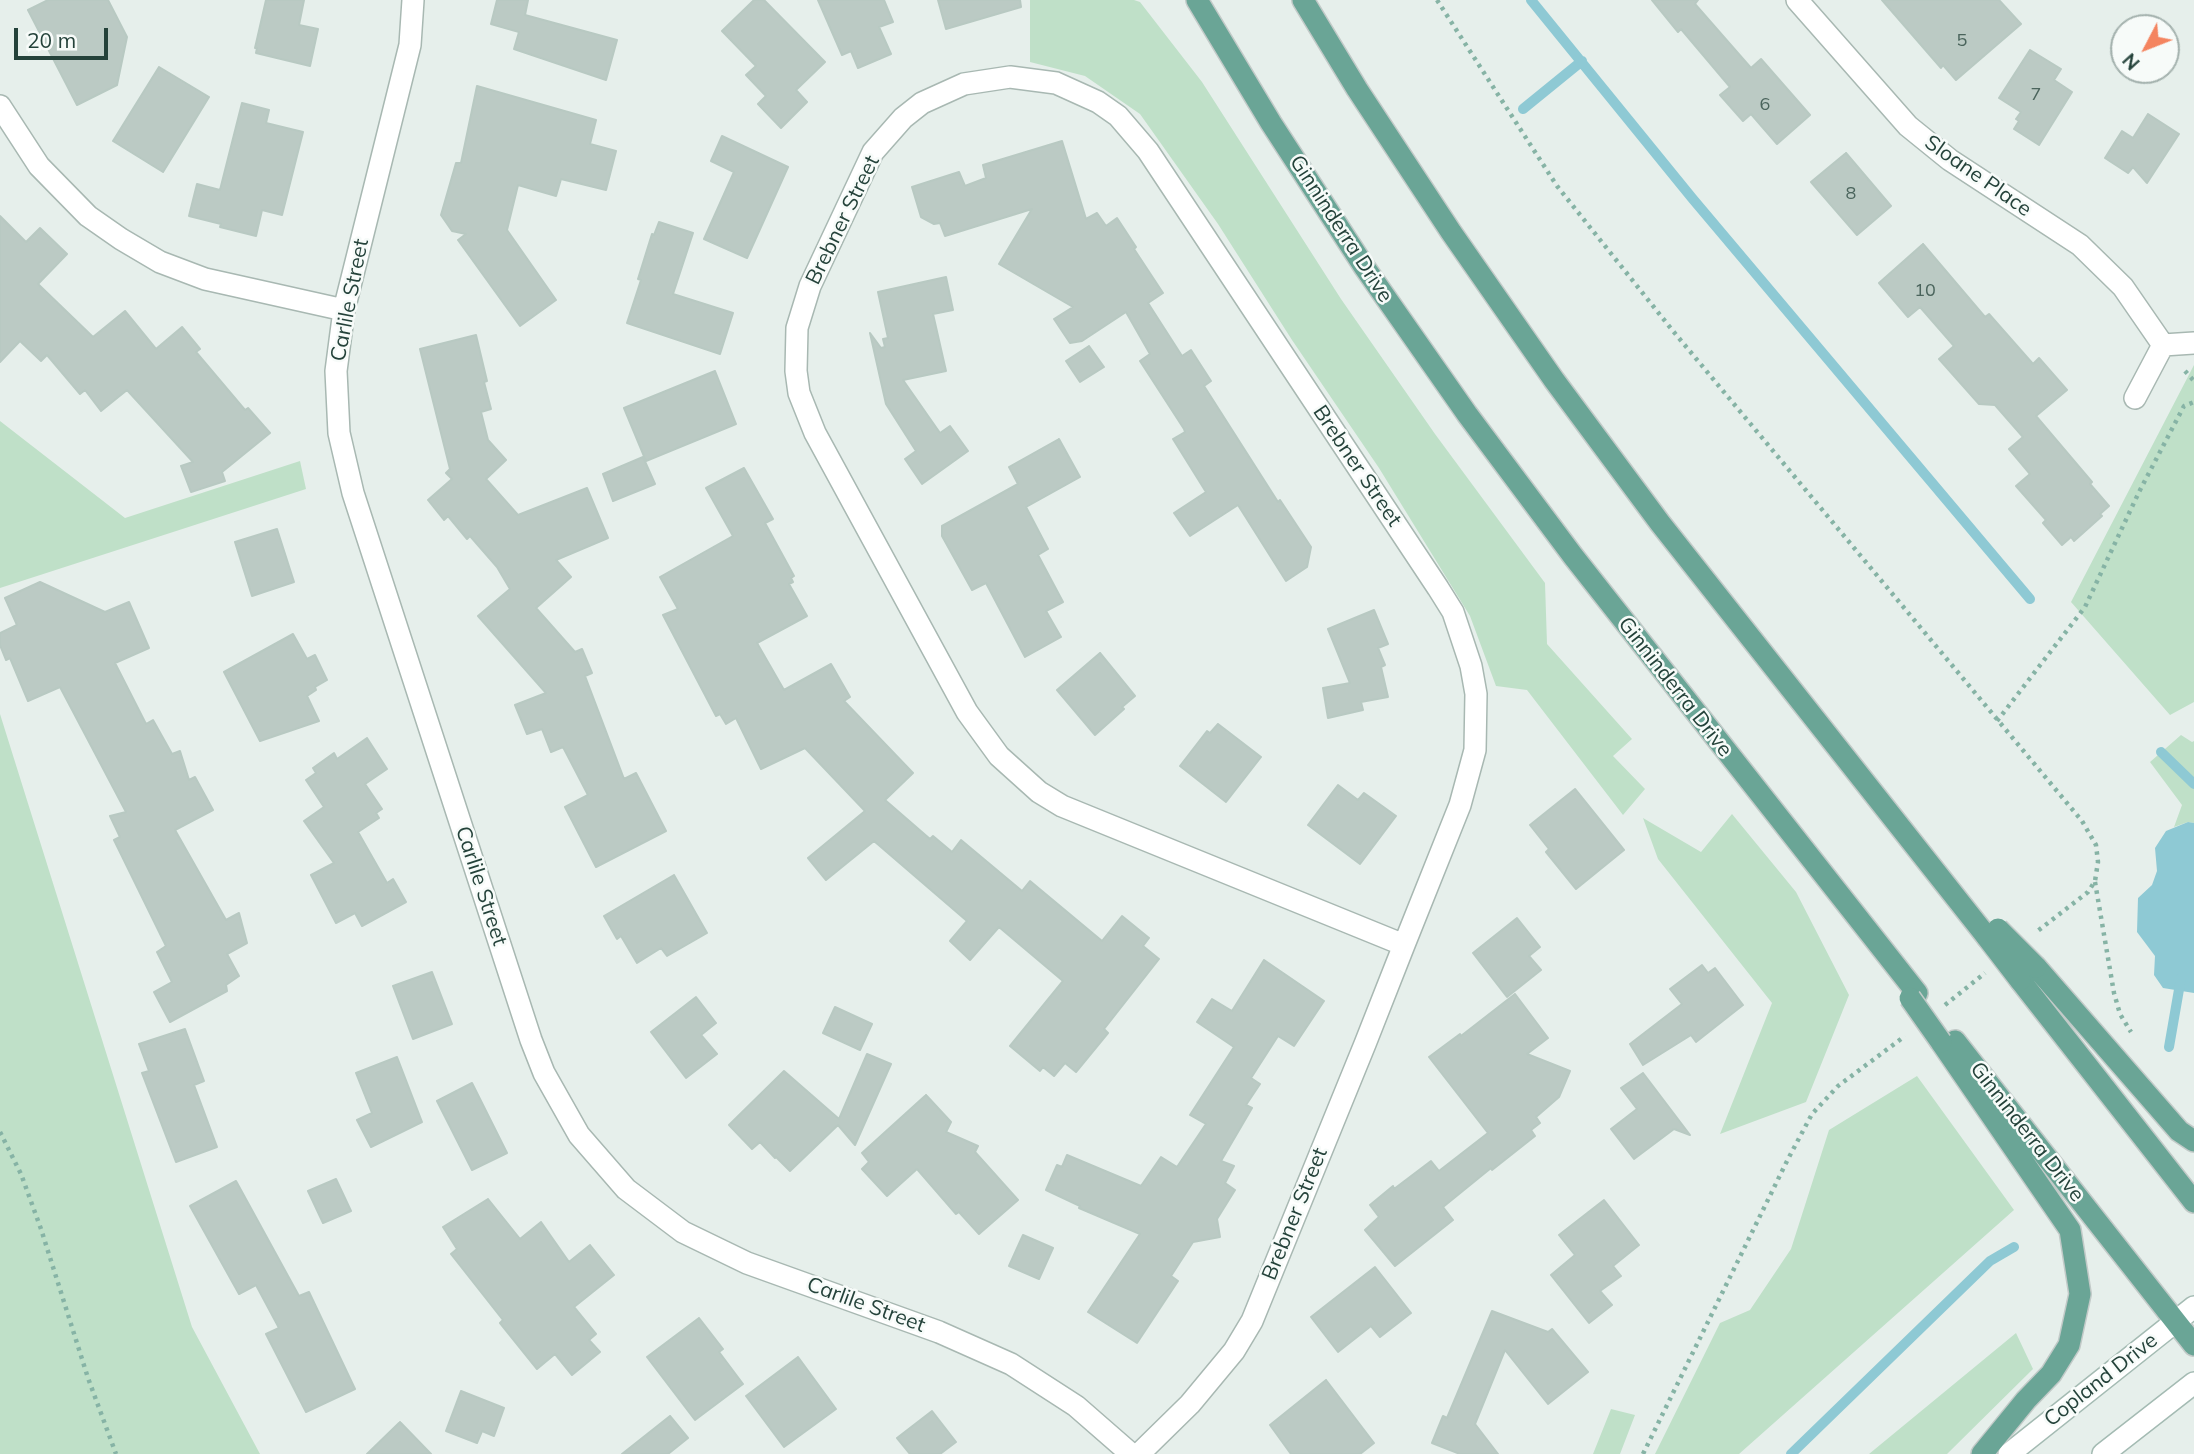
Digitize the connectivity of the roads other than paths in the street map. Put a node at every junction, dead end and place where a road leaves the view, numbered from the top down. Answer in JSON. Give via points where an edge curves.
{"nodes":[{"id":1,"x":413,"y":0,"type":"edge"},
{"id":2,"x":1197,"y":0,"type":"edge"},
{"id":3,"x":1303,"y":0,"type":"edge"},
{"id":4,"x":1797,"y":0,"type":"edge"},
{"id":5,"x":0,"y":106,"type":"edge"},
{"id":6,"x":344,"y":310,"type":"junction"},
{"id":7,"x":2194,"y":343,"type":"edge"},
{"id":8,"x":2163,"y":345,"type":"junction"},
{"id":9,"x":2135,"y":398,"type":"dead end"},
{"id":10,"x":1404,"y":945,"type":"junction"},
{"id":11,"x":2028,"y":974,"type":"junction"},
{"id":12,"x":1946,"y":1038,"type":"junction"},
{"id":13,"x":2194,"y":1141,"type":"edge"},
{"id":14,"x":2194,"y":1202,"type":"edge"},
{"id":15,"x":2194,"y":1307,"type":"edge"},
{"id":16,"x":2176,"y":1321,"type":"junction"},
{"id":17,"x":2194,"y":1345,"type":"edge"},
{"id":18,"x":2194,"y":1383,"type":"edge"},
{"id":19,"x":1131,"y":1454,"type":"edge"},
{"id":20,"x":1139,"y":1454,"type":"edge"},
{"id":21,"x":1982,"y":1454,"type":"edge"},
{"id":22,"x":2009,"y":1454,"type":"edge"},
{"id":23,"x":2103,"y":1454,"type":"edge"}],
"edges":[{"from":1,"to":6,"type":"street","name":"Carlile Street","via":[[410,45]]},
{"from":2,"to":12,"type":"main road","name":"Ginninderra Drive","via":[[1365,268],[1467,414]]},
{"from":3,"to":11,"type":"main road","bridge":true,"via":[[1451,232],[1660,523],[1907,834]]},
{"from":4,"to":8,"type":"street","name":"Sloane Place","via":[[1908,126],[1950,160],[2080,245],[2123,286]]},
{"from":5,"to":6,"type":"street","via":[[38,166],[89,216],[121,239],[160,262],[205,279]]},
{"from":6,"to":19,"type":"street","name":"Carlile Street","via":[[336,402],[353,493],[531,1040],[579,1135],[626,1189],[683,1232],[747,1263],[939,1332],[1011,1364],[1076,1406]]},
{"from":7,"to":8,"type":"street"},
{"from":8,"to":9,"type":"street"},
{"from":10,"to":10,"type":"street","name":"Brebner Street","via":[[1460,805],[1475,750],[1476,694],[1452,612],[1148,151],[1118,116],[1056,83],[1010,77],[964,84],[922,103],[873,152],[821,262],[797,327],[796,371],[799,393],[815,433],[967,712],[999,756],[1062,806]]},
{"from":10,"to":20,"type":"street","name":"Brebner Street","via":[[1252,1321],[1234,1351],[1190,1404]]},
{"from":11,"to":13,"type":"main road","via":[[2179,1131]]},
{"from":11,"to":14,"type":"main road"},
{"from":12,"to":16,"type":"main road","name":"Ginninderra Drive"},
{"from":12,"to":21,"type":"main road","via":[[2070,1230],[2080,1294],[2069,1345]]},
{"from":15,"to":16,"type":"street","name":"Copland Drive"},
{"from":16,"to":17,"type":"main road","name":"Ginninderra Drive"},
{"from":16,"to":22,"type":"street","name":"Copland Drive"},
{"from":18,"to":23,"type":"street"}]}
